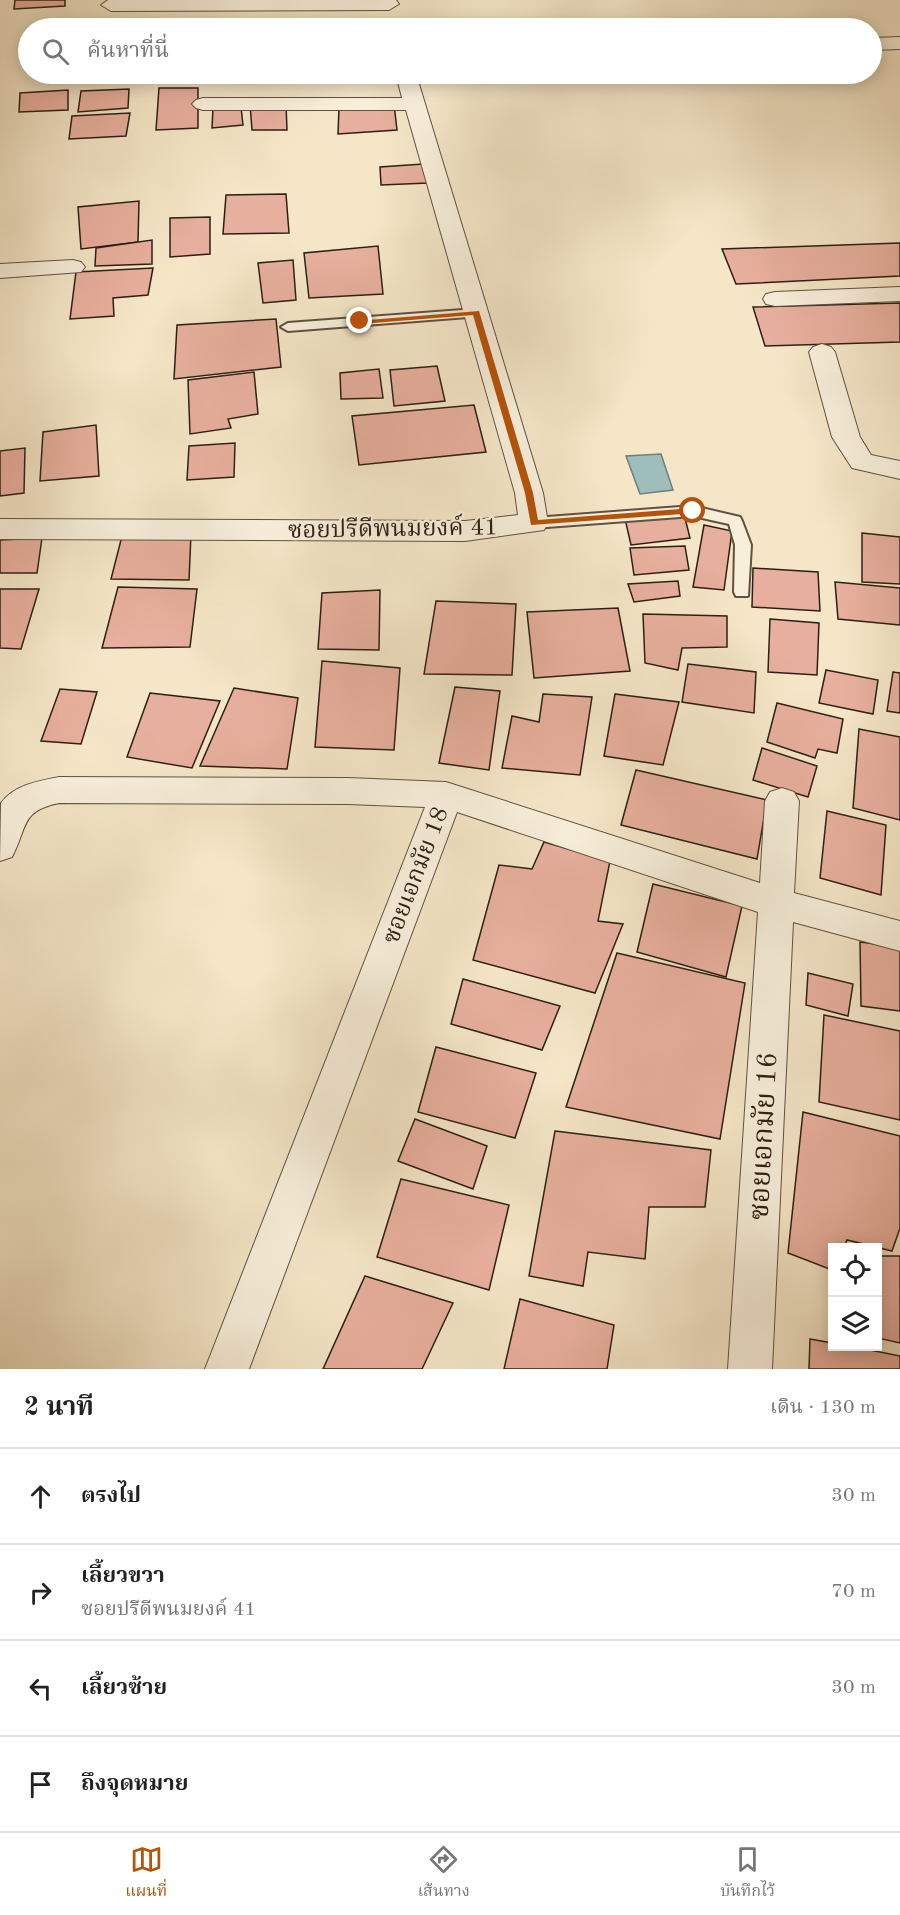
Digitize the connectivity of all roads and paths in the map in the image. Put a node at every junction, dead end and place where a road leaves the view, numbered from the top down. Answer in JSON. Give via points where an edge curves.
{"nodes":[{"id":1,"x":111,"y":5,"type":"dead end"},
{"id":2,"x":390,"y":8,"type":"edge"},
{"id":3,"x":900,"y":43,"type":"edge"},
{"id":4,"x":882,"y":44,"type":"edge"},
{"id":5,"x":412,"y":84,"type":"edge"},
{"id":6,"x":203,"y":104,"type":"dead end"},
{"id":7,"x":415,"y":104,"type":"junction"},
{"id":8,"x":73,"y":267,"type":"dead end"},
{"id":9,"x":0,"y":271,"type":"edge"},
{"id":10,"x":900,"y":294,"type":"edge"},
{"id":11,"x":775,"y":299,"type":"dead end"},
{"id":12,"x":476,"y":313,"type":"junction"},
{"id":13,"x":288,"y":327,"type":"dead end"},
{"id":14,"x":822,"y":352,"type":"dead end"},
{"id":15,"x":900,"y":470,"type":"edge"},
{"id":16,"x":534,"y":523,"type":"junction"},
{"id":17,"x":0,"y":529,"type":"edge"},
{"id":18,"x":742,"y":592,"type":"dead end"},
{"id":19,"x":446,"y":795,"type":"junction"},
{"id":20,"x":782,"y":801,"type":"dead end"},
{"id":21,"x":0,"y":847,"type":"edge"},
{"id":22,"x":776,"y":903,"type":"junction"},
{"id":23,"x":900,"y":936,"type":"edge"},
{"id":24,"x":227,"y":1369,"type":"edge"},
{"id":25,"x":750,"y":1369,"type":"edge"}],
"edges":[{"from":1,"to":2,"type":"street"},
{"from":3,"to":4,"type":"street"},
{"from":5,"to":7,"type":"street","name":"ซอยปรีดีพนมยงค์ 41"},
{"from":6,"to":7,"type":"street"},
{"from":7,"to":12,"type":"street","name":"ซอยปรีดีพนมยงค์ 41"},
{"from":8,"to":9,"type":"street"},
{"from":10,"to":11,"type":"street"},
{"from":12,"to":13,"type":"lane"},
{"from":12,"to":16,"type":"street","name":"ซอยปรีดีพนมยงค์ 41","via":[[529,493]]},
{"from":14,"to":15,"type":"street","via":[[846,437],[862,462]]},
{"from":16,"to":17,"type":"street","name":"ซอยปรีดีพนมยงค์ 41","via":[[465,531]]},
{"from":16,"to":18,"type":"lane","via":[[693,511],[735,521],[743,545]]},
{"from":19,"to":21,"type":"street","name":"ซอยเอกมัย 18","via":[[59,790],[28,795],[11,814]]},
{"from":19,"to":22,"type":"street"},
{"from":19,"to":24,"type":"street","name":"ซอยเอกมัย 18"},
{"from":20,"to":22,"type":"street","name":"ซอยเอกมัย 16"},
{"from":22,"to":23,"type":"street"},
{"from":22,"to":25,"type":"street","name":"ซอยเอกมัย 16"}]}
